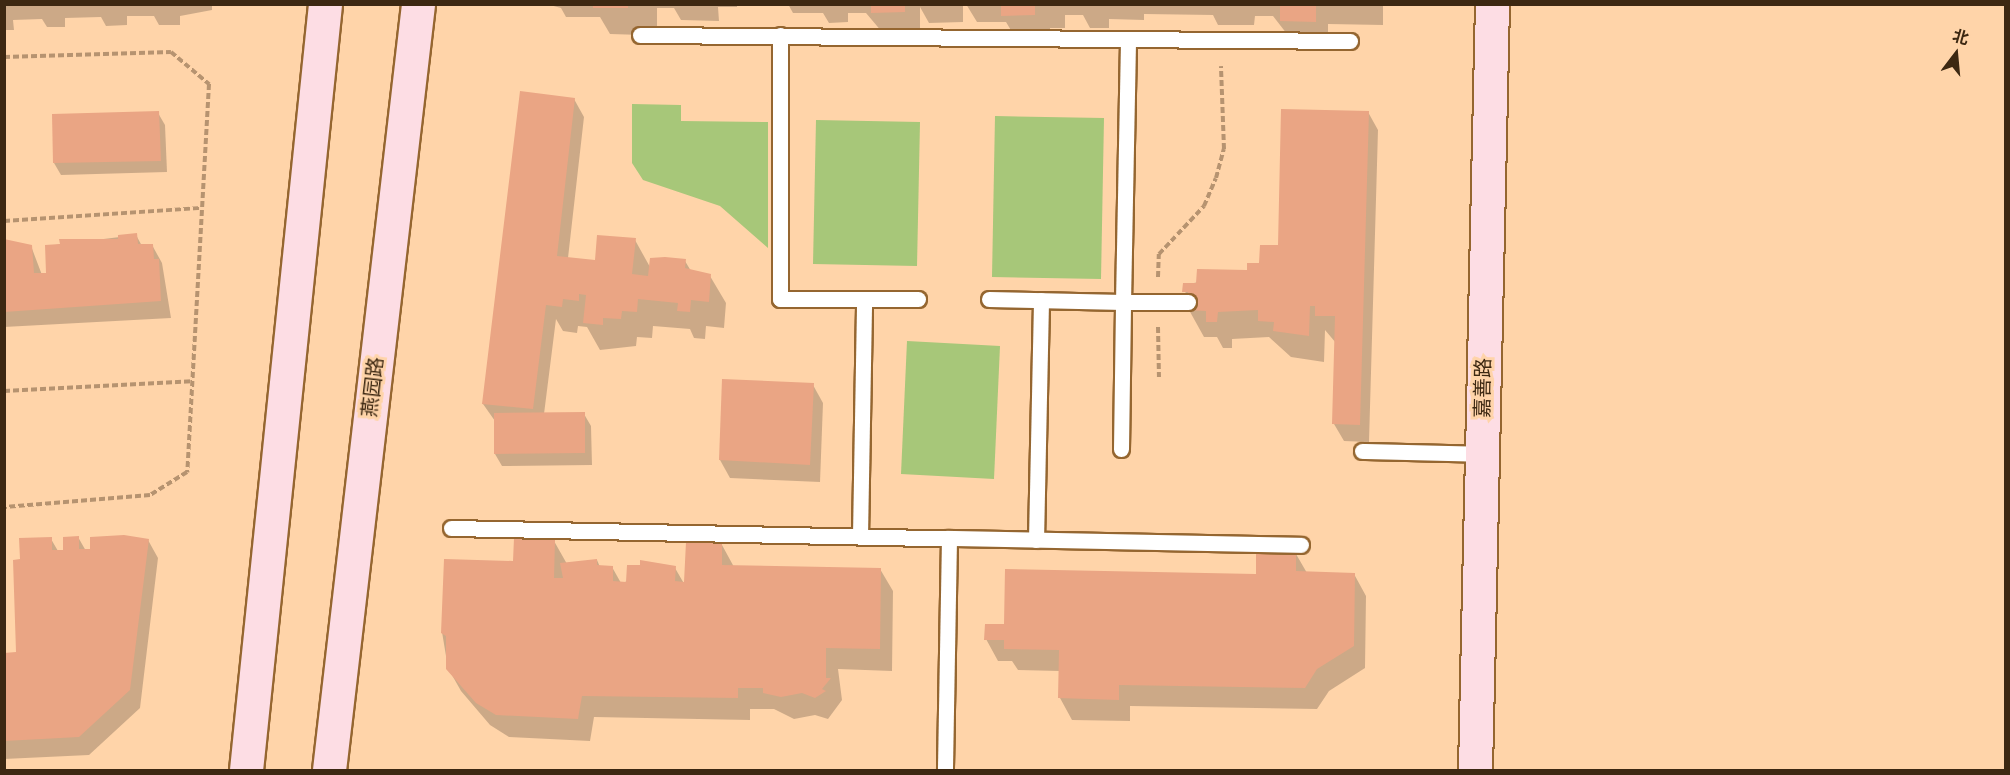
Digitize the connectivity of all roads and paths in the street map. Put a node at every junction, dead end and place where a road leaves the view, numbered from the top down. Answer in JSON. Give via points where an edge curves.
{"nodes":[{"id":1,"x":325,"y":4,"type":"edge"},
{"id":2,"x":418,"y":4,"type":"edge"},
{"id":3,"x":1492,"y":4,"type":"edge"},
{"id":4,"x":780,"y":34,"type":"junction"},
{"id":5,"x":640,"y":35,"type":"dead end"},
{"id":6,"x":1128,"y":41,"type":"junction"},
{"id":7,"x":1221,"y":41,"type":"junction"},
{"id":8,"x":1350,"y":41,"type":"dead end"},
{"id":9,"x":4,"y":57,"type":"edge"},
{"id":10,"x":202,"y":208,"type":"junction"},
{"id":11,"x":4,"y":221,"type":"edge"},
{"id":12,"x":864,"y":299,"type":"junction"},
{"id":13,"x":918,"y":299,"type":"dead end"},
{"id":14,"x":989,"y":299,"type":"dead end"},
{"id":15,"x":1041,"y":300,"type":"junction"},
{"id":16,"x":1123,"y":302,"type":"junction"},
{"id":17,"x":1158,"y":302,"type":"junction"},
{"id":18,"x":1188,"y":302,"type":"dead end"},
{"id":19,"x":1159,"y":377,"type":"dead end"},
{"id":20,"x":192,"y":381,"type":"junction"},
{"id":21,"x":4,"y":391,"type":"edge"},
{"id":22,"x":1121,"y":449,"type":"dead end"},
{"id":23,"x":1362,"y":451,"type":"dead end"},
{"id":24,"x":1482,"y":453,"type":"junction"},
{"id":25,"x":4,"y":507,"type":"edge"},
{"id":26,"x":451,"y":528,"type":"dead end"},
{"id":27,"x":860,"y":536,"type":"junction"},
{"id":28,"x":949,"y":538,"type":"junction"},
{"id":29,"x":1036,"y":540,"type":"junction"},
{"id":30,"x":1301,"y":545,"type":"dead end"},
{"id":31,"x":246,"y":771,"type":"edge"},
{"id":32,"x":329,"y":771,"type":"edge"},
{"id":33,"x":945,"y":771,"type":"edge"},
{"id":34,"x":1475,"y":771,"type":"edge"}],
"edges":[{"from":1,"to":31,"type":"main road"},
{"from":2,"to":32,"type":"main road","name":"燕园路"},
{"from":3,"to":24,"type":"main road","name":"嘉善路"},
{"from":4,"to":5,"type":"lane"},
{"from":4,"to":6,"type":"lane"},
{"from":4,"to":12,"type":"lane","via":[[780,299]]},
{"from":6,"to":7,"type":"lane"},
{"from":6,"to":16,"type":"lane"},
{"from":7,"to":8,"type":"lane"},
{"from":7,"to":17,"type":"path","via":[[1224,149],[1204,206],[1159,254]]},
{"from":9,"to":10,"type":"path","via":[[171,52],[209,84]]},
{"from":10,"to":11,"type":"path"},
{"from":10,"to":20,"type":"path"},
{"from":12,"to":13,"type":"lane"},
{"from":12,"to":27,"type":"lane"},
{"from":14,"to":15,"type":"lane"},
{"from":15,"to":16,"type":"lane"},
{"from":15,"to":29,"type":"lane"},
{"from":16,"to":17,"type":"lane"},
{"from":16,"to":22,"type":"lane"},
{"from":17,"to":18,"type":"lane"},
{"from":17,"to":19,"type":"path"},
{"from":20,"to":21,"type":"path"},
{"from":20,"to":25,"type":"path","via":[[187,472],[150,495]]},
{"from":23,"to":24,"type":"lane"},
{"from":24,"to":34,"type":"main road","name":"嘉善路"},
{"from":26,"to":27,"type":"lane"},
{"from":27,"to":28,"type":"lane"},
{"from":28,"to":29,"type":"lane"},
{"from":28,"to":33,"type":"lane"},
{"from":29,"to":30,"type":"lane"}]}
